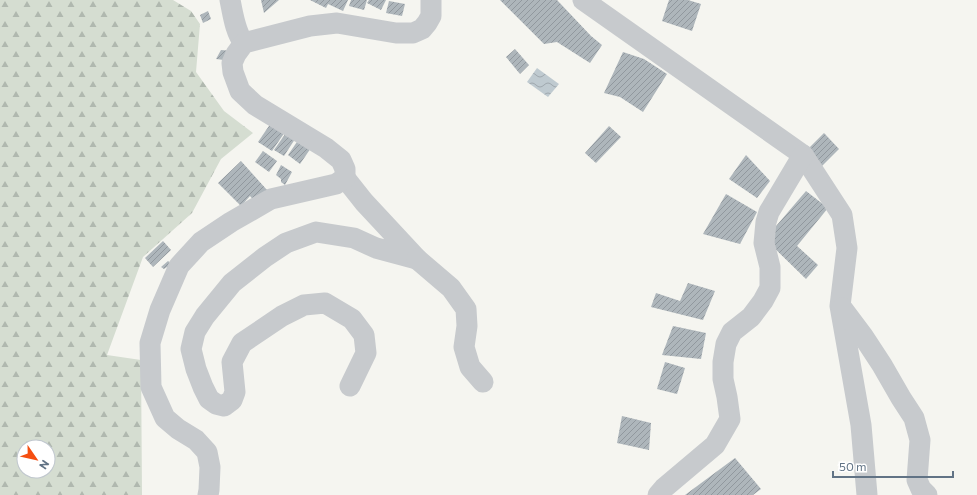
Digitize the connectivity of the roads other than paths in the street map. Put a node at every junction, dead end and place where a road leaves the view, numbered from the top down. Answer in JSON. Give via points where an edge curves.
{"nodes":[{"id":1,"x":230,"y":0,"type":"edge"},
{"id":2,"x":431,"y":0,"type":"edge"},
{"id":3,"x":583,"y":0,"type":"edge"},
{"id":4,"x":244,"y":43,"type":"junction"},
{"id":5,"x":803,"y":155,"type":"junction"},
{"id":6,"x":345,"y":178,"type":"junction"},
{"id":7,"x":417,"y":259,"type":"junction"},
{"id":8,"x":840,"y":306,"type":"junction"},
{"id":9,"x":483,"y":382,"type":"dead end"},
{"id":10,"x":350,"y":386,"type":"dead end"},
{"id":11,"x":208,"y":495,"type":"edge"},
{"id":12,"x":658,"y":495,"type":"edge"},
{"id":13,"x":867,"y":495,"type":"edge"},
{"id":14,"x":927,"y":495,"type":"edge"}],
"edges":[{"from":1,"to":4,"type":"street","via":[[237,30]]},
{"from":2,"to":4,"type":"street","via":[[431,16],[422,29],[413,33],[396,33],[337,23],[310,26]]},
{"from":3,"to":5,"type":"street"},
{"from":4,"to":6,"type":"street","via":[[232,63],[240,92],[255,105],[326,148],[341,160]]},
{"from":5,"to":8,"type":"street","via":[[842,215],[847,248]]},
{"from":5,"to":12,"type":"street","via":[[769,212],[766,222],[764,243],[770,267],[770,288],[751,317],[732,332],[726,344],[723,379],[730,419],[715,445]]},
{"from":6,"to":7,"type":"street"},
{"from":6,"to":11,"type":"street","via":[[336,184],[271,199],[201,242],[179,266],[160,310],[150,343],[151,387],[165,418],[196,440],[207,452],[210,467]]},
{"from":7,"to":9,"type":"street","via":[[451,288],[466,309],[464,347],[470,367]]},
{"from":7,"to":10,"type":"street","via":[[376,248],[354,238],[316,232],[286,243],[232,283],[195,332],[191,349],[203,387],[209,399],[224,406],[232,400],[232,362],[242,343],[282,316],[304,305],[325,303],[352,319],[364,335],[366,353]]},
{"from":8,"to":13,"type":"street","via":[[861,425]]},
{"from":8,"to":14,"type":"street","via":[[863,336],[914,418],[920,440],[917,480]]}]}
